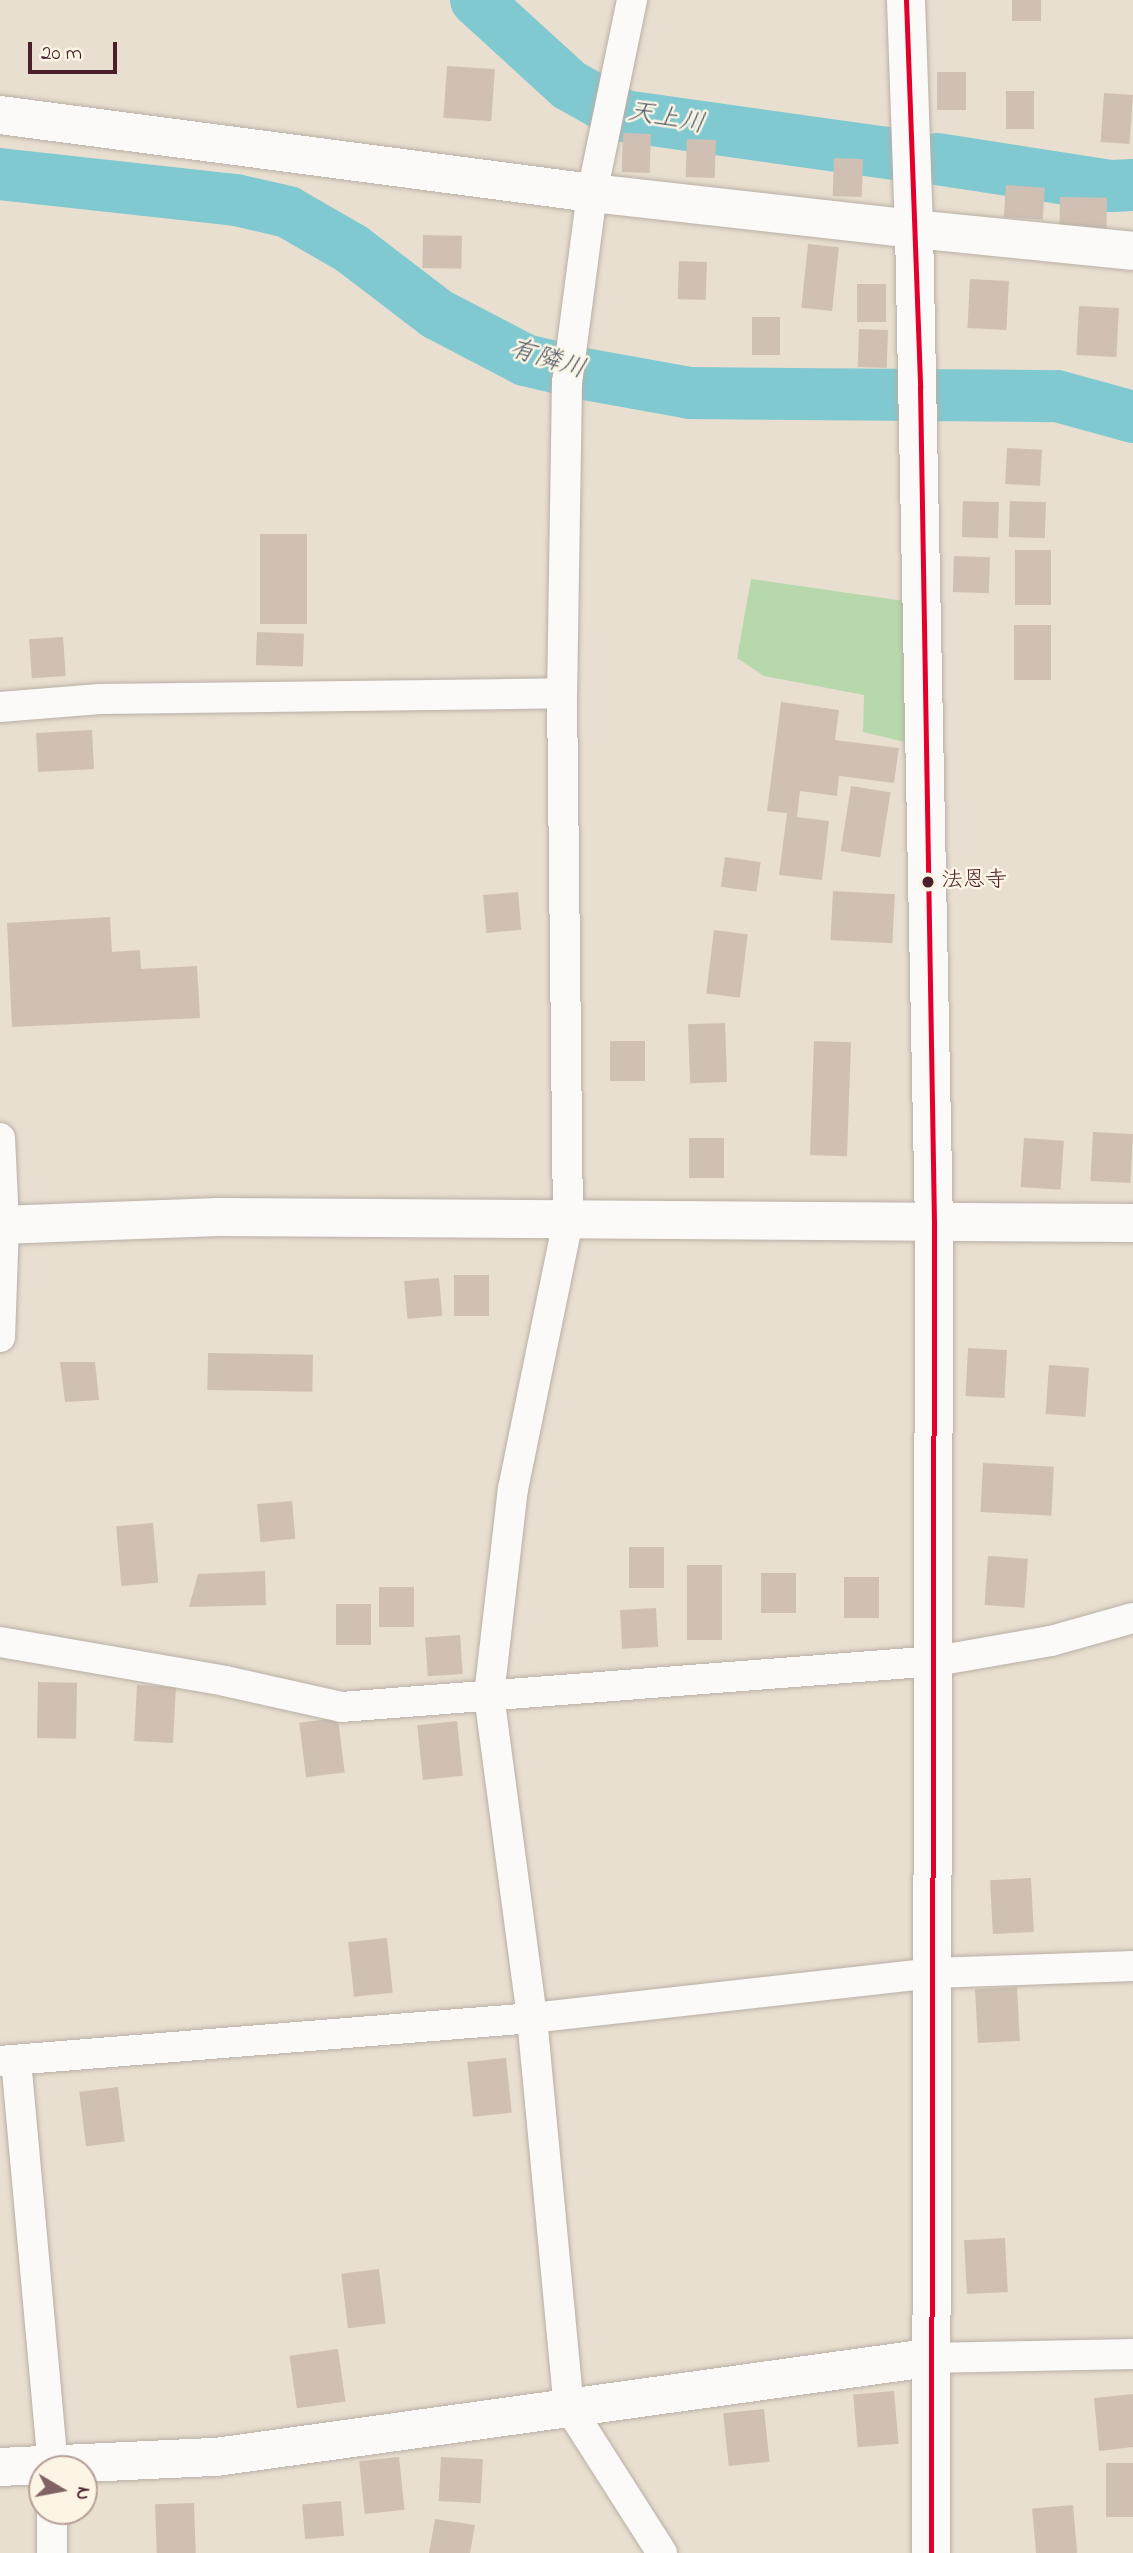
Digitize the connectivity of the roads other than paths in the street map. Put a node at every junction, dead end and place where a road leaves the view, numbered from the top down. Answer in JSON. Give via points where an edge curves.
{"nodes":[{"id":1,"x":632,"y":0,"type":"edge"},
{"id":2,"x":906,"y":0,"type":"edge"},
{"id":3,"x":0,"y":115,"type":"edge"},
{"id":4,"x":592,"y":193,"type":"junction"},
{"id":5,"x":914,"y":229,"type":"junction"},
{"id":6,"x":1133,"y":251,"type":"edge"},
{"id":7,"x":562,"y":694,"type":"junction"},
{"id":8,"x":0,"y":707,"type":"edge"},
{"id":9,"x":0,"y":1138,"type":"edge"},
{"id":10,"x":568,"y":1221,"type":"junction"},
{"id":11,"x":934,"y":1223,"type":"junction"},
{"id":12,"x":1133,"y":1223,"type":"edge"},
{"id":13,"x":2,"y":1225,"type":"edge"},
{"id":14,"x":0,"y":1337,"type":"edge"},
{"id":15,"x":1133,"y":1618,"type":"edge"},
{"id":16,"x":0,"y":1642,"type":"edge"},
{"id":17,"x":936,"y":1661,"type":"junction"},
{"id":18,"x":489,"y":1695,"type":"junction"},
{"id":19,"x":1133,"y":1966,"type":"edge"},
{"id":20,"x":933,"y":1973,"type":"junction"},
{"id":21,"x":532,"y":2018,"type":"junction"},
{"id":22,"x":8,"y":2060,"type":"edge"},
{"id":23,"x":1133,"y":2354,"type":"edge"},
{"id":24,"x":928,"y":2358,"type":"junction"},
{"id":25,"x":569,"y":2407,"type":"junction"},
{"id":26,"x":52,"y":2455,"type":"edge"},
{"id":27,"x":98,"y":2464,"type":"edge"},
{"id":28,"x":28,"y":2467,"type":"edge"},
{"id":29,"x":0,"y":2468,"type":"edge"},
{"id":30,"x":52,"y":2525,"type":"edge"},
{"id":31,"x":51,"y":2553,"type":"edge"},
{"id":32,"x":662,"y":2553,"type":"edge"},
{"id":33,"x":931,"y":2553,"type":"edge"}],
"edges":[{"from":1,"to":4,"type":"street"},
{"from":2,"to":5,"type":"street"},
{"from":3,"to":4,"type":"street"},
{"from":4,"to":5,"type":"street"},
{"from":4,"to":7,"type":"street","via":[[569,370]]},
{"from":5,"to":6,"type":"street"},
{"from":5,"to":11,"type":"street"},
{"from":7,"to":8,"type":"street","via":[[100,699]]},
{"from":7,"to":10,"type":"street"},
{"from":9,"to":13,"type":"street"},
{"from":10,"to":11,"type":"street"},
{"from":10,"to":13,"type":"street","via":[[219,1217]]},
{"from":10,"to":18,"type":"street","via":[[513,1488]]},
{"from":11,"to":12,"type":"street"},
{"from":11,"to":17,"type":"street"},
{"from":13,"to":14,"type":"street"},
{"from":15,"to":17,"type":"street","via":[[1051,1641]]},
{"from":16,"to":18,"type":"street","via":[[225,1681],[341,1707]]},
{"from":17,"to":18,"type":"street"},
{"from":17,"to":20,"type":"street"},
{"from":18,"to":21,"type":"street"},
{"from":19,"to":20,"type":"street"},
{"from":20,"to":21,"type":"street"},
{"from":20,"to":24,"type":"street"},
{"from":21,"to":22,"type":"street"},
{"from":21,"to":25,"type":"street"},
{"from":22,"to":26,"type":"street"},
{"from":23,"to":24,"type":"street"},
{"from":24,"to":25,"type":"street"},
{"from":24,"to":33,"type":"street"},
{"from":25,"to":27,"type":"street","via":[[216,2457]]},
{"from":25,"to":32,"type":"street"},
{"from":28,"to":29,"type":"street"},
{"from":30,"to":31,"type":"street"}]}
